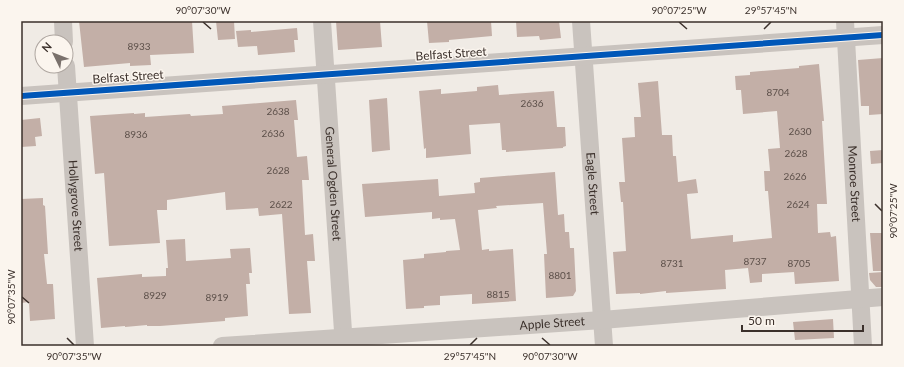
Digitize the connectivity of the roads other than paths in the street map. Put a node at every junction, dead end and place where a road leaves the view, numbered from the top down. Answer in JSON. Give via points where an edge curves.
{"nodes":[{"id":1,"x":63,"y":21,"type":"edge"},
{"id":2,"x":322,"y":21,"type":"edge"},
{"id":3,"x":581,"y":21,"type":"edge"},
{"id":4,"x":846,"y":29,"type":"edge"},
{"id":5,"x":64,"y":34,"type":"edge"},
{"id":6,"x":883,"y":34,"type":"edge"},
{"id":7,"x":583,"y":56,"type":"junction"},
{"id":8,"x":67,"y":74,"type":"edge"},
{"id":9,"x":326,"y":74,"type":"junction"},
{"id":10,"x":68,"y":93,"type":"junction"},
{"id":11,"x":21,"y":96,"type":"edge"},
{"id":12,"x":883,"y":297,"type":"edge"},
{"id":13,"x":860,"y":299,"type":"junction"},
{"id":14,"x":602,"y":320,"type":"junction"},
{"id":15,"x":344,"y":342,"type":"edge"},
{"id":16,"x":85,"y":346,"type":"edge"},
{"id":17,"x":222,"y":346,"type":"edge"},
{"id":18,"x":604,"y":346,"type":"edge"},
{"id":19,"x":863,"y":346,"type":"edge"}],
"edges":[{"from":1,"to":5,"type":"street"},
{"from":2,"to":9,"type":"street","name":"General Ogden Street"},
{"from":3,"to":7,"type":"street","name":"Eagle Street"},
{"from":4,"to":6,"type":"street","name":"Belfast Street"},
{"from":4,"to":7,"type":"street","name":"Belfast Street"},
{"from":4,"to":13,"type":"street","name":"Monroe Street"},
{"from":7,"to":9,"type":"street","name":"Belfast Street"},
{"from":7,"to":14,"type":"street","name":"Eagle Street"},
{"from":8,"to":10,"type":"street","name":"Hollygrove Street"},
{"from":9,"to":10,"type":"street","name":"Belfast Street"},
{"from":9,"to":15,"type":"street","name":"General Ogden Street"},
{"from":10,"to":11,"type":"street","name":"Belfast Street"},
{"from":10,"to":16,"type":"street","name":"Hollygrove Street"},
{"from":12,"to":13,"type":"street","name":"Apple Street"},
{"from":13,"to":14,"type":"street","name":"Apple Street"},
{"from":13,"to":19,"type":"street","name":"Monroe Street"},
{"from":14,"to":15,"type":"street","name":"Apple Street"},
{"from":14,"to":18,"type":"street","name":"Eagle Street"},
{"from":15,"to":17,"type":"street","name":"Apple Street"}]}
